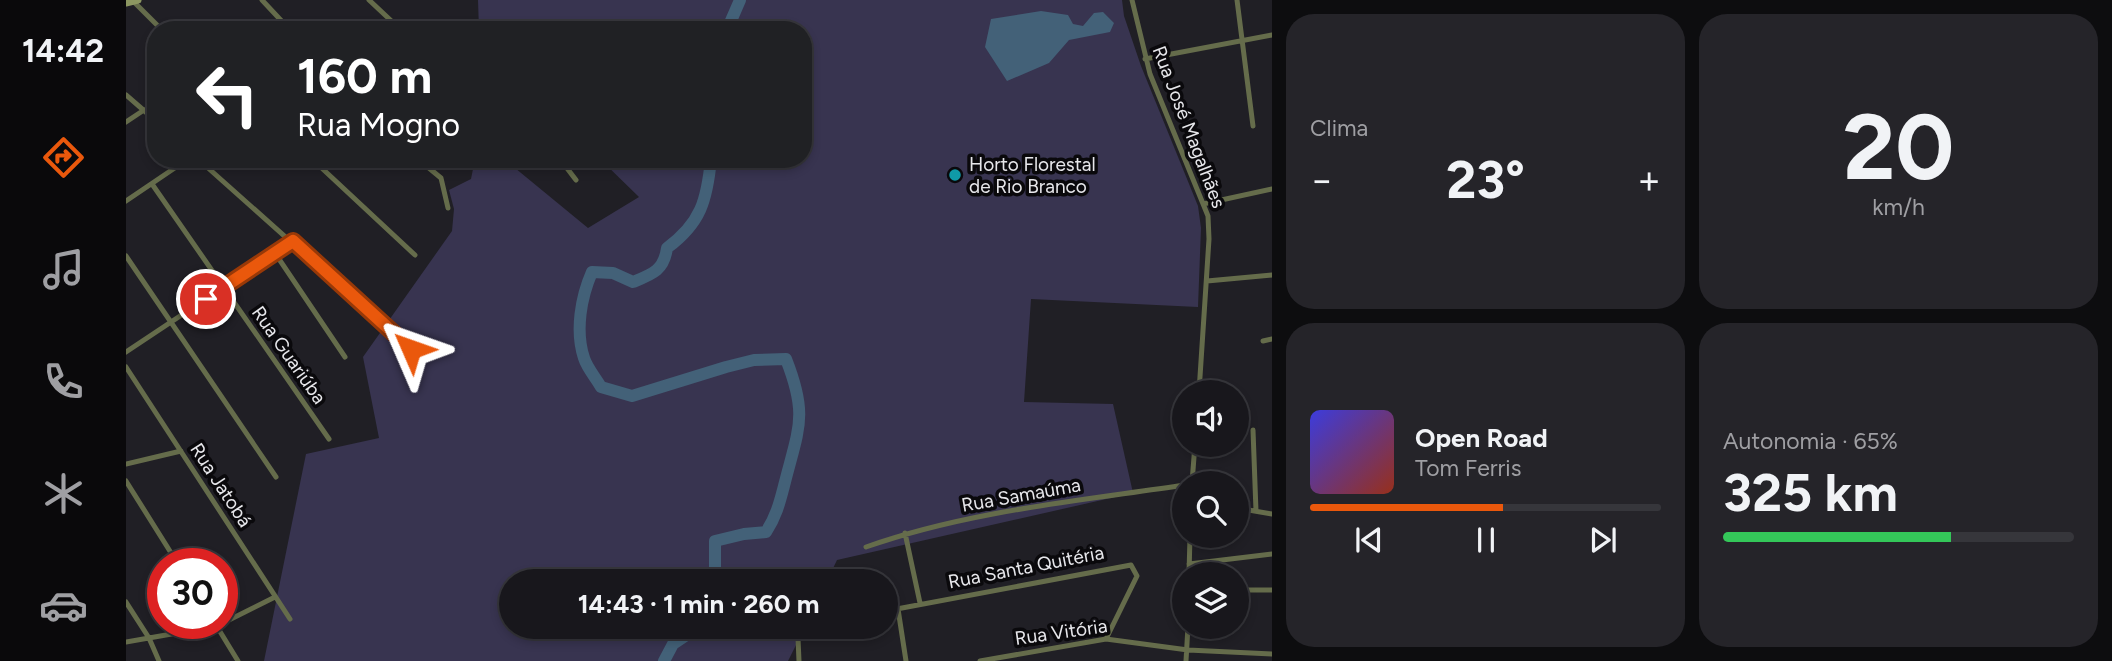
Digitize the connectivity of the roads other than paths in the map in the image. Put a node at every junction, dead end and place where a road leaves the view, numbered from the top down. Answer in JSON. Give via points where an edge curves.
{"nodes":[{"id":1,"x":262,"y":0,"type":"edge"},
{"id":2,"x":369,"y":0,"type":"edge"},
{"id":3,"x":1132,"y":0,"type":"edge"},
{"id":4,"x":1237,"y":0,"type":"edge"},
{"id":5,"x":132,"y":1,"type":"edge"},
{"id":6,"x":153,"y":21,"type":"edge"},
{"id":7,"x":282,"y":21,"type":"edge"},
{"id":8,"x":391,"y":21,"type":"edge"},
{"id":9,"x":1272,"y":35,"type":"edge"},
{"id":10,"x":1241,"y":40,"type":"junction"},
{"id":11,"x":1145,"y":59,"type":"junction"},
{"id":12,"x":126,"y":95,"type":"edge"},
{"id":13,"x":144,"y":110,"type":"junction"},
{"id":14,"x":147,"y":113,"type":"edge"},
{"id":15,"x":126,"y":122,"type":"edge"},
{"id":16,"x":1253,"y":126,"type":"dead end"},
{"id":17,"x":175,"y":168,"type":"edge"},
{"id":18,"x":208,"y":168,"type":"edge"},
{"id":19,"x":322,"y":168,"type":"edge"},
{"id":20,"x":429,"y":168,"type":"edge"},
{"id":21,"x":567,"y":168,"type":"edge"},
{"id":22,"x":576,"y":180,"type":"dead end"},
{"id":23,"x":152,"y":184,"type":"junction"},
{"id":24,"x":1272,"y":189,"type":"edge"},
{"id":25,"x":126,"y":201,"type":"edge"},
{"id":26,"x":1203,"y":204,"type":"junction"},
{"id":27,"x":448,"y":208,"type":"dead end"},
{"id":28,"x":293,"y":241,"type":"junction"},
{"id":29,"x":275,"y":253,"type":"junction"},
{"id":30,"x":415,"y":255,"type":"dead end"},
{"id":31,"x":126,"y":256,"type":"edge"},
{"id":32,"x":1272,"y":275,"type":"edge"},
{"id":33,"x":1207,"y":281,"type":"junction"},
{"id":34,"x":223,"y":288,"type":"junction"},
{"id":35,"x":171,"y":323,"type":"junction"},
{"id":36,"x":1272,"y":339,"type":"edge"},
{"id":37,"x":1263,"y":341,"type":"dead end"},
{"id":38,"x":411,"y":349,"type":"dead end"},
{"id":39,"x":126,"y":352,"type":"edge"},
{"id":40,"x":345,"y":357,"type":"dead end"},
{"id":41,"x":126,"y":367,"type":"edge"},
{"id":42,"x":1200,"y":380,"type":"edge"},
{"id":43,"x":1253,"y":430,"type":"dead end"},
{"id":44,"x":328,"y":439,"type":"dead end"},
{"id":45,"x":181,"y":451,"type":"junction"},
{"id":46,"x":126,"y":464,"type":"edge"},
{"id":47,"x":276,"y":477,"type":"dead end"},
{"id":48,"x":126,"y":481,"type":"edge"},
{"id":49,"x":1172,"y":487,"type":"edge"},
{"id":50,"x":1249,"y":509,"type":"edge"},
{"id":51,"x":1256,"y":510,"type":"junction"},
{"id":52,"x":1272,"y":514,"type":"edge"},
{"id":53,"x":905,"y":533,"type":"junction"},
{"id":54,"x":866,"y":547,"type":"dead end"},
{"id":55,"x":168,"y":548,"type":"edge"},
{"id":56,"x":1272,"y":554,"type":"edge"},
{"id":57,"x":1206,"y":562,"type":"edge"},
{"id":58,"x":1249,"y":590,"type":"edge"},
{"id":59,"x":1272,"y":590,"type":"edge"},
{"id":60,"x":275,"y":597,"type":"junction"},
{"id":61,"x":126,"y":602,"type":"edge"},
{"id":62,"x":920,"y":603,"type":"junction"},
{"id":63,"x":898,"y":608,"type":"joint"},
{"id":64,"x":238,"y":614,"type":"edge"},
{"id":65,"x":290,"y":619,"type":"dead end"},
{"id":66,"x":147,"y":635,"type":"edge"},
{"id":67,"x":147,"y":638,"type":"edge"},
{"id":68,"x":149,"y":639,"type":"edge"},
{"id":69,"x":225,"y":639,"type":"edge"},
{"id":70,"x":799,"y":639,"type":"edge"},
{"id":71,"x":1106,"y":639,"type":"junction"},
{"id":72,"x":1188,"y":639,"type":"edge"},
{"id":73,"x":126,"y":642,"type":"edge"},
{"id":74,"x":1188,"y":650,"type":"junction"},
{"id":75,"x":1272,"y":654,"type":"edge"},
{"id":76,"x":159,"y":661,"type":"edge"},
{"id":77,"x":238,"y":661,"type":"edge"},
{"id":78,"x":799,"y":661,"type":"edge"},
{"id":79,"x":906,"y":661,"type":"edge"},
{"id":80,"x":980,"y":661,"type":"edge"},
{"id":81,"x":1186,"y":661,"type":"edge"}],
"edges":[{"from":1,"to":7,"type":"street"},
{"from":2,"to":8,"type":"street"},
{"from":3,"to":11,"type":"street","name":"Rua José Magalhães"},
{"from":4,"to":10,"type":"street"},
{"from":5,"to":6,"type":"street"},
{"from":9,"to":10,"type":"street"},
{"from":10,"to":11,"type":"street"},
{"from":10,"to":16,"type":"street"},
{"from":11,"to":26,"type":"street","name":"Rua José Magalhães"},
{"from":12,"to":13,"type":"street"},
{"from":13,"to":14,"type":"street"},
{"from":13,"to":15,"type":"street"},
{"from":17,"to":23,"type":"street"},
{"from":18,"to":28,"type":"street"},
{"from":19,"to":30,"type":"street"},
{"from":20,"to":27,"type":"street","via":[[441,178]]},
{"from":21,"to":22,"type":"street"},
{"from":23,"to":25,"type":"street"},
{"from":23,"to":34,"type":"street","name":"Rua Guariúba"},
{"from":24,"to":26,"type":"street"},
{"from":26,"to":33,"type":"street","name":"Rua José Magalhães","via":[[1209,226]]},
{"from":28,"to":29,"type":"street"},
{"from":28,"to":38,"type":"street"},
{"from":29,"to":34,"type":"street"},
{"from":29,"to":40,"type":"street"},
{"from":31,"to":35,"type":"street"},
{"from":32,"to":33,"type":"street"},
{"from":33,"to":42,"type":"street","name":"Rua José Magalhães"},
{"from":34,"to":35,"type":"street"},
{"from":34,"to":44,"type":"street","name":"Rua Guariúba"},
{"from":35,"to":39,"type":"street"},
{"from":35,"to":47,"type":"street"},
{"from":36,"to":37,"type":"street"},
{"from":41,"to":45,"type":"street","name":"Rua Jatobá"},
{"from":43,"to":51,"type":"street"},
{"from":45,"to":46,"type":"street"},
{"from":45,"to":60,"type":"street","name":"Rua Jatobá"},
{"from":48,"to":55,"type":"street"},
{"from":49,"to":53,"type":"street","name":"Rua Samaúma","via":[[986,515]]},
{"from":50,"to":51,"type":"street"},
{"from":51,"to":52,"type":"street"},
{"from":53,"to":54,"type":"street","name":"Rua Samaúma"},
{"from":53,"to":62,"type":"street"},
{"from":56,"to":57,"type":"street"},
{"from":58,"to":59,"type":"street"},
{"from":60,"to":64,"type":"street"},
{"from":60,"to":65,"type":"street","name":"Rua Jatobá"},
{"from":61,"to":66,"type":"street"},
{"from":62,"to":63,"type":"street","name":"Rua Santa Quitéria"},
{"from":62,"to":71,"type":"street","name":"Rua Santa Quitéria","via":[[1131,565],[1138,576]]},
{"from":63,"to":79,"type":"street"},
{"from":67,"to":73,"type":"street"},
{"from":68,"to":76,"type":"street"},
{"from":69,"to":77,"type":"street"},
{"from":70,"to":78,"type":"street"},
{"from":71,"to":74,"type":"street","name":"Rua Vitória"},
{"from":71,"to":80,"type":"street","name":"Rua Vitória"},
{"from":72,"to":74,"type":"street"},
{"from":74,"to":75,"type":"street","name":"Rua Vitória"},
{"from":74,"to":81,"type":"street"}]}
